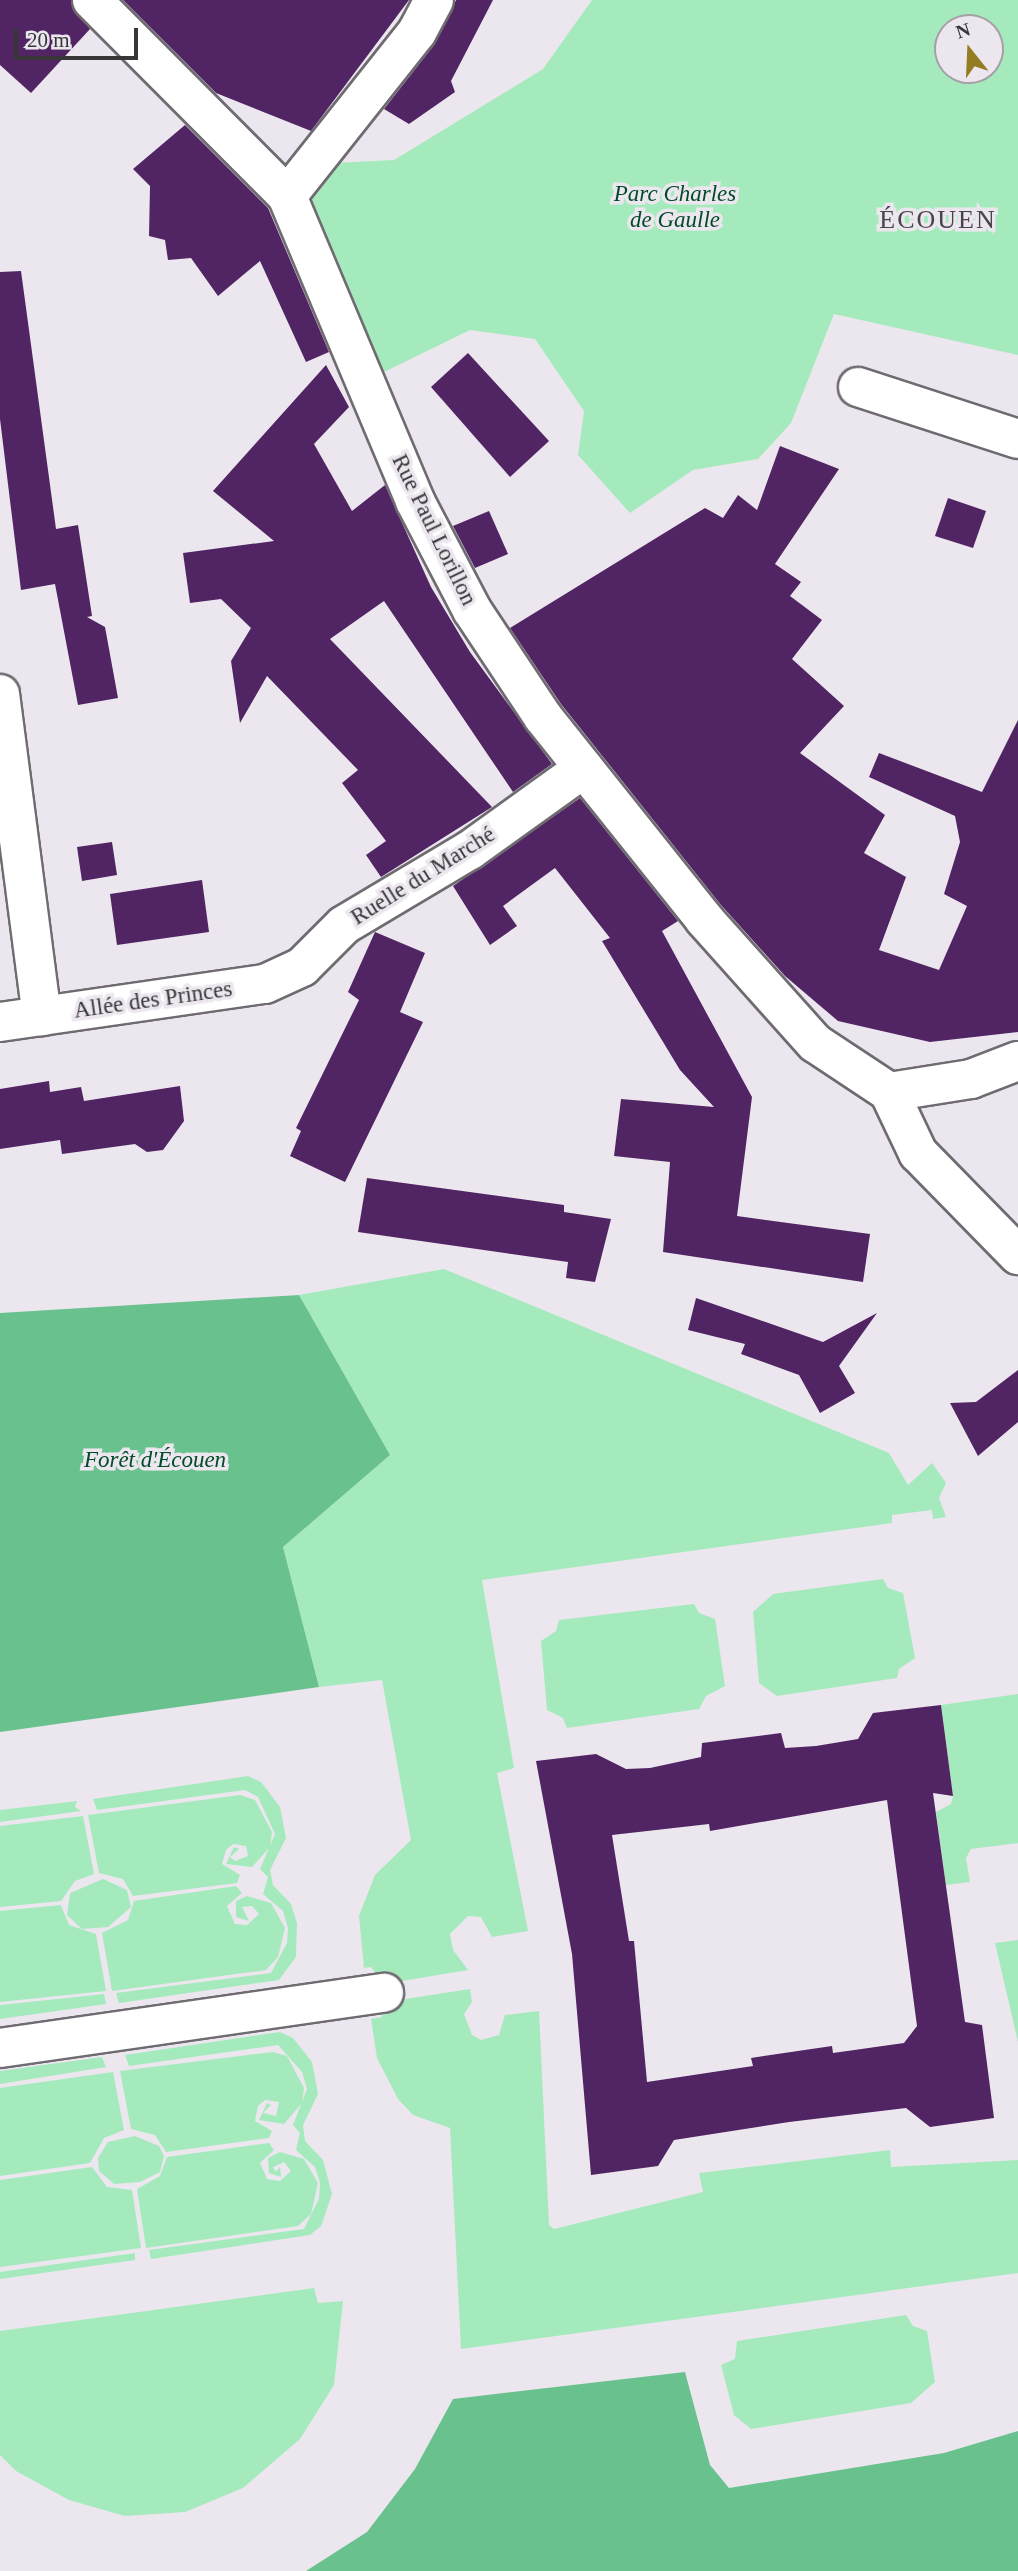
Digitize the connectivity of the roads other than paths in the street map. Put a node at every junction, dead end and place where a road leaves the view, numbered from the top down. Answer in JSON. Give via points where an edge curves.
{"nodes":[{"id":1,"x":92,"y":0,"type":"edge"},
{"id":2,"x":434,"y":0,"type":"edge"},
{"id":3,"x":288,"y":196,"type":"junction"},
{"id":4,"x":858,"y":387,"type":"dead end"},
{"id":5,"x":1018,"y":439,"type":"edge"},
{"id":6,"x":0,"y":694,"type":"edge"},
{"id":7,"x":584,"y":768,"type":"junction"},
{"id":8,"x":265,"y":984,"type":"joint"},
{"id":9,"x":42,"y":1016,"type":"junction"},
{"id":10,"x":0,"y":1022,"type":"edge"},
{"id":11,"x":1018,"y":1061,"type":"edge"},
{"id":12,"x":889,"y":1092,"type":"junction"},
{"id":13,"x":1018,"y":1255,"type":"edge"},
{"id":14,"x":384,"y":1993,"type":"dead end"},
{"id":15,"x":0,"y":2048,"type":"edge"}],
"edges":[{"from":1,"to":3,"type":"main road","name":"Rue Paul Lorillon"},
{"from":2,"to":3,"type":"main road","via":[[417,32]]},
{"from":3,"to":7,"type":"main road","name":"Rue Paul Lorillon","via":[[415,501],[472,610]]},
{"from":4,"to":5,"type":"main road"},
{"from":6,"to":9,"type":"main road","name":"Allée des Princes"},
{"from":7,"to":8,"type":"main road","name":"Ruelle du Marché","via":[[470,850],[344,925],[302,967]]},
{"from":7,"to":12,"type":"main road","name":"Rue Paul Lorillon","via":[[704,919],[815,1043]]},
{"from":8,"to":9,"type":"main road","name":"Allée des Princes"},
{"from":9,"to":10,"type":"main road","name":"Allée des Princes"},
{"from":11,"to":12,"type":"main road","via":[[971,1079]]},
{"from":12,"to":13,"type":"main road","via":[[918,1153]]},
{"from":14,"to":15,"type":"main road"}]}
